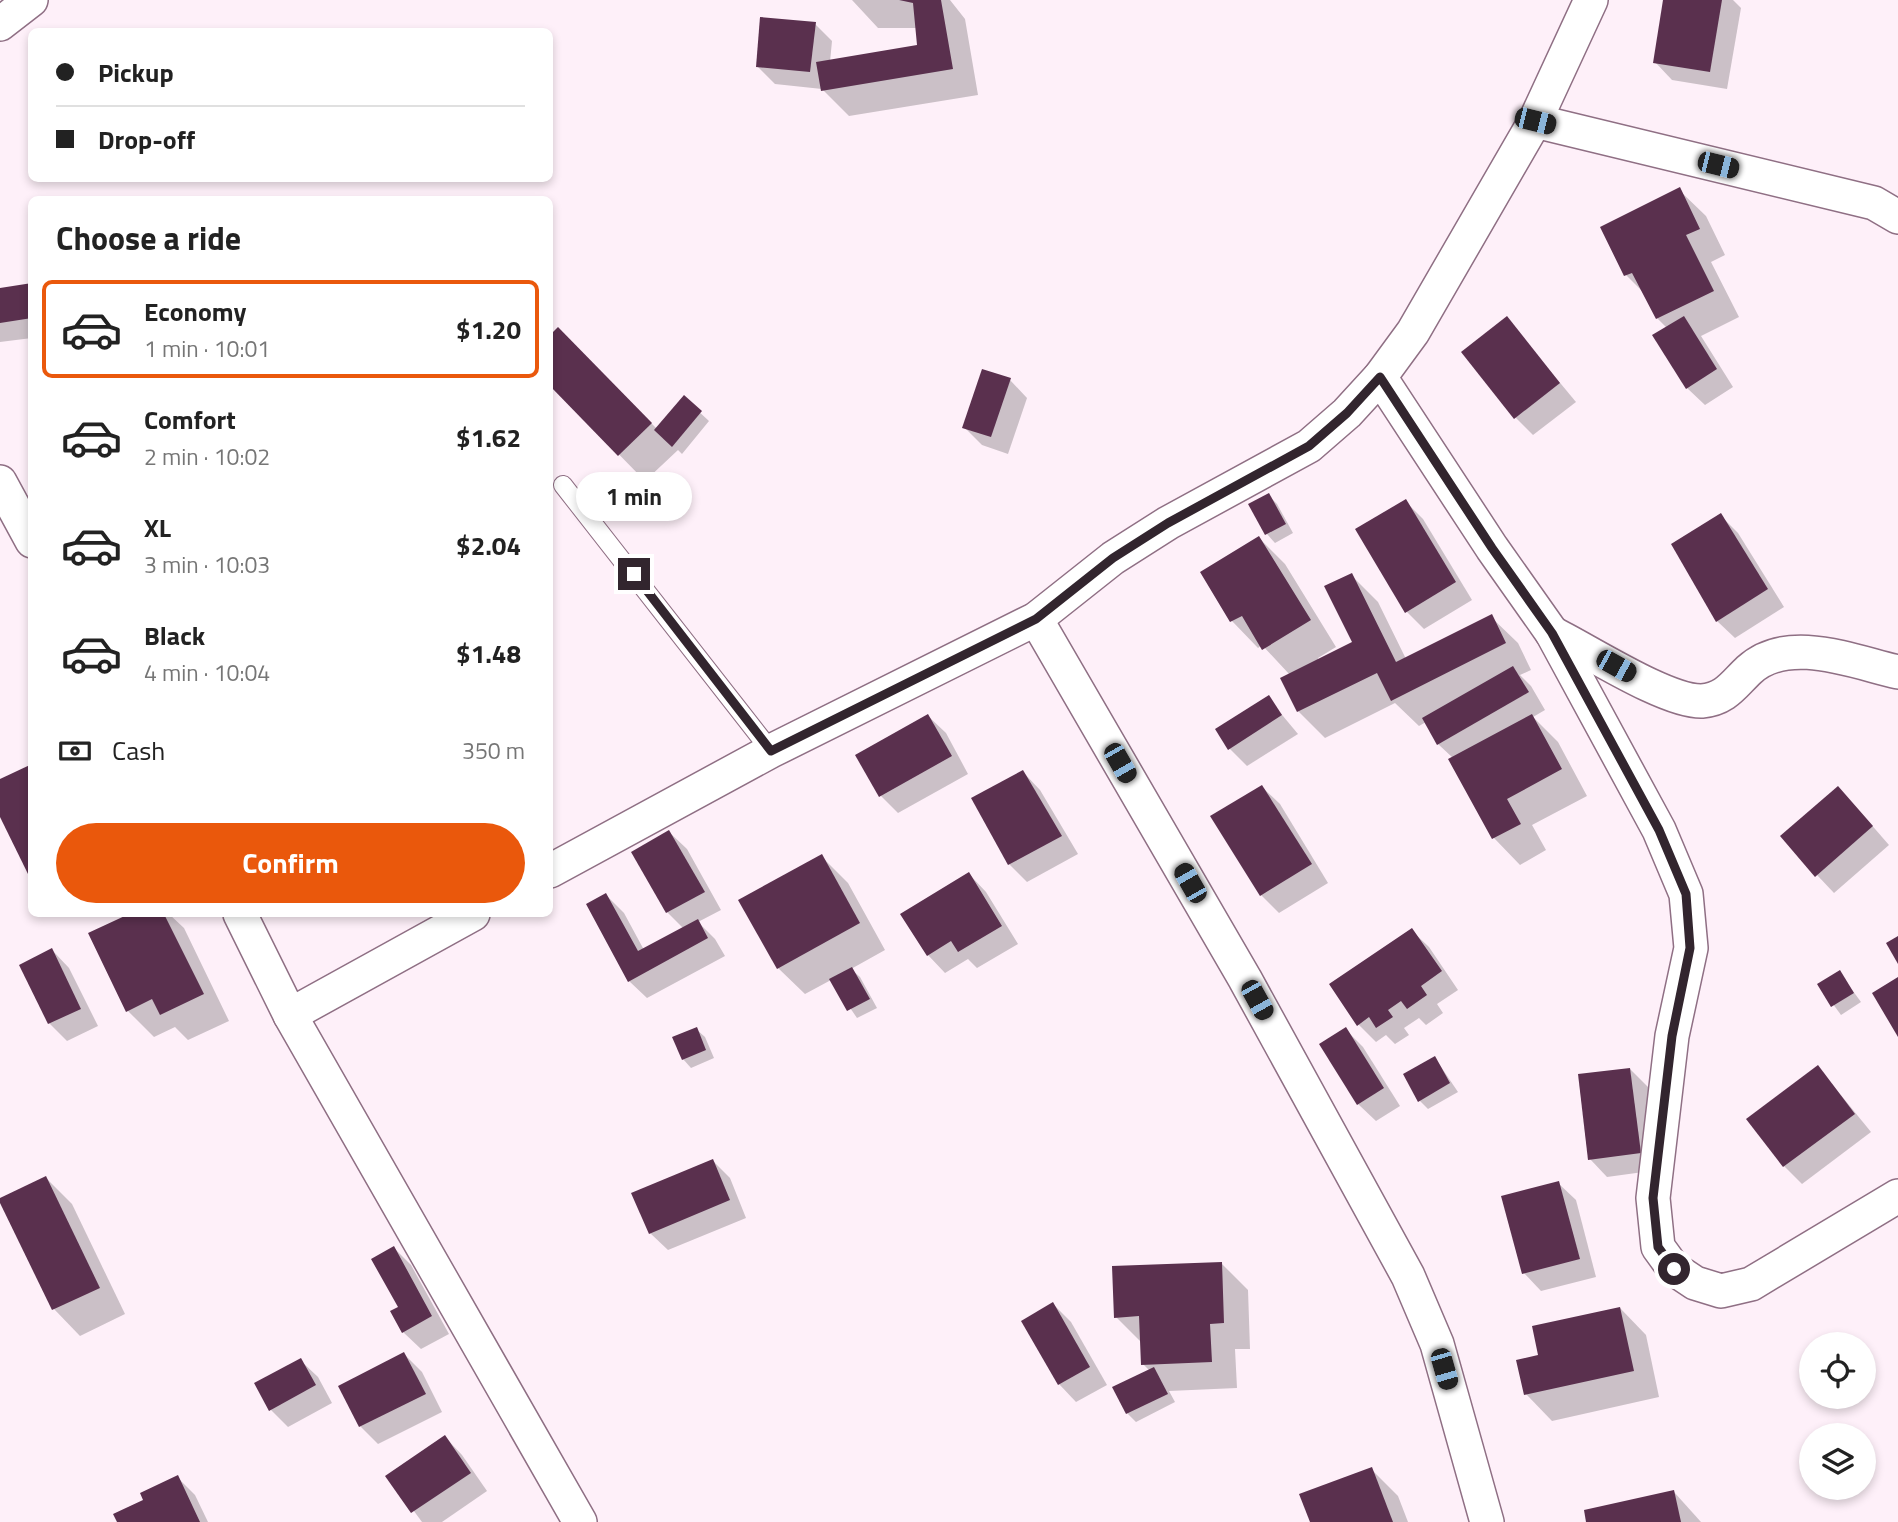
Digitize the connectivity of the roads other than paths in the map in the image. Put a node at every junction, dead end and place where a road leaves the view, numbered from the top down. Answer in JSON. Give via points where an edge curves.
{"nodes":[{"id":1,"x":32,"y":0,"type":"edge"},
{"id":2,"x":1591,"y":0,"type":"edge"},
{"id":3,"x":0,"y":24,"type":"edge"},
{"id":4,"x":1535,"y":121,"type":"junction"},
{"id":5,"x":1898,"y":217,"type":"edge"},
{"id":6,"x":1380,"y":377,"type":"junction"},
{"id":7,"x":0,"y":482,"type":"edge"},
{"id":8,"x":563,"y":485,"type":"dead end"},
{"id":9,"x":28,"y":534,"type":"edge"},
{"id":10,"x":1036,"y":619,"type":"junction"},
{"id":11,"x":1552,"y":633,"type":"junction"},
{"id":12,"x":1898,"y":672,"type":"edge"},
{"id":13,"x":771,"y":751,"type":"junction"},
{"id":14,"x":553,"y":869,"type":"edge"},
{"id":15,"x":241,"y":917,"type":"edge"},
{"id":16,"x":468,"y":917,"type":"edge"},
{"id":17,"x":290,"y":1015,"type":"junction"},
{"id":18,"x":1898,"y":1196,"type":"edge"},
{"id":19,"x":580,"y":1522,"type":"edge"},
{"id":20,"x":1486,"y":1522,"type":"edge"}],
"edges":[{"from":1,"to":3,"type":"street"},
{"from":2,"to":4,"type":"street"},
{"from":4,"to":5,"type":"street","via":[[1874,203]]},
{"from":4,"to":6,"type":"street","via":[[1413,332]]},
{"from":6,"to":10,"type":"street","via":[[1309,446],[1168,523],[1113,558]]},
{"from":6,"to":11,"type":"street"},
{"from":7,"to":9,"type":"street"},
{"from":8,"to":13,"type":"lane"},
{"from":10,"to":13,"type":"street"},
{"from":10,"to":20,"type":"street","via":[[1245,979],[1408,1276],[1437,1344]]},
{"from":11,"to":12,"type":"street","via":[[1660,689],[1701,701],[1734,689],[1750,669],[1770,657],[1800,652]]},
{"from":11,"to":18,"type":"street","via":[[1659,830],[1686,894],[1690,948],[1672,1036],[1653,1198],[1658,1247],[1674,1269],[1695,1283],[1721,1291],[1751,1284]]},
{"from":13,"to":14,"type":"street"},
{"from":15,"to":17,"type":"street"},
{"from":16,"to":17,"type":"street"},
{"from":17,"to":19,"type":"street"}]}
